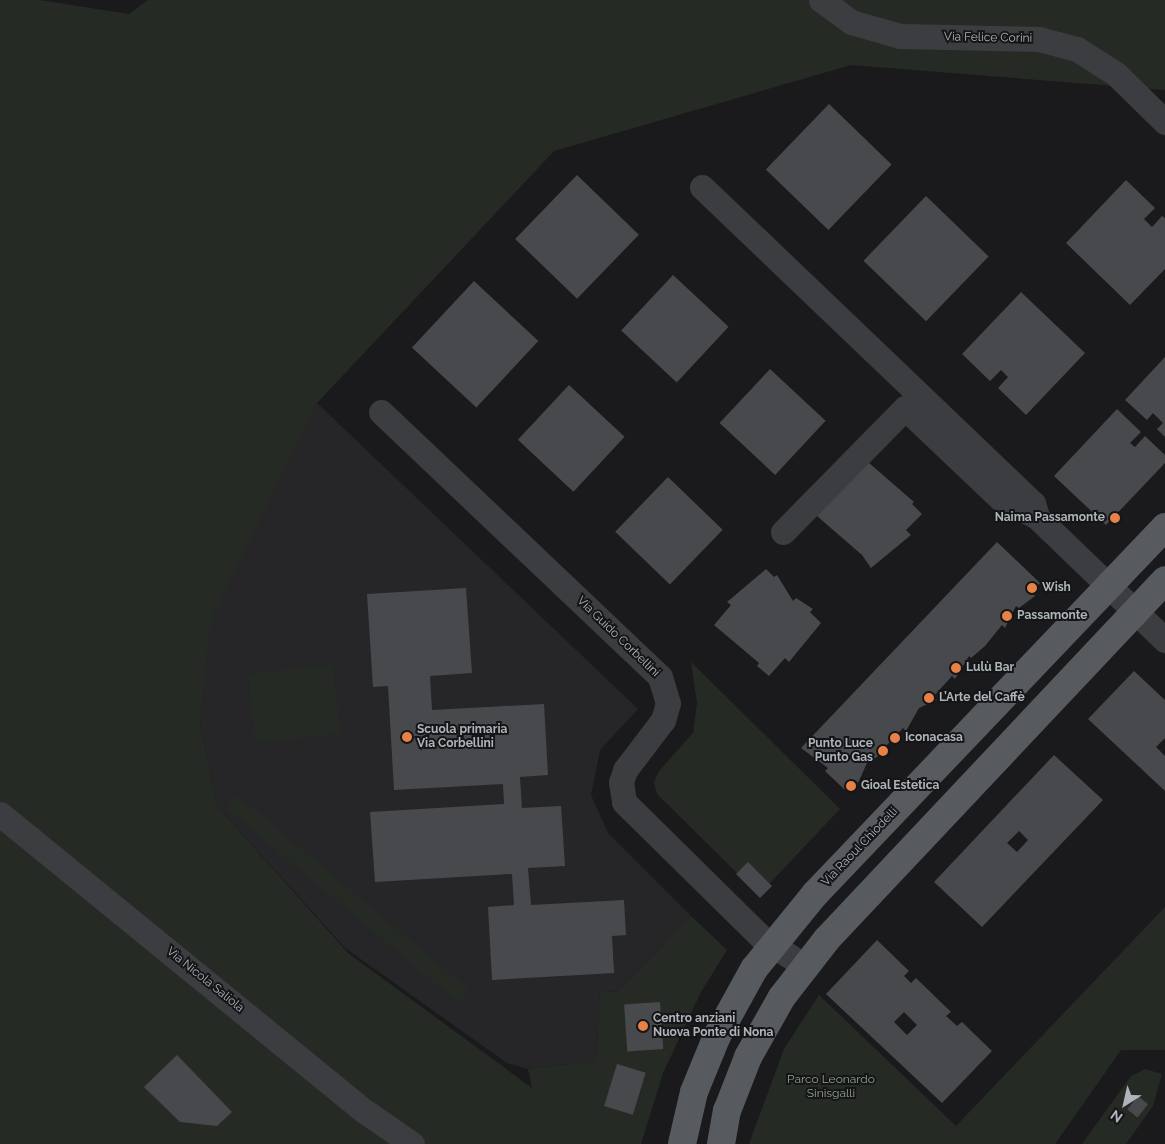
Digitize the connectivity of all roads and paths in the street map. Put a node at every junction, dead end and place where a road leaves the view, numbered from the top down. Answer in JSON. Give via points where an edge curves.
{"nodes":[{"id":1,"x":821,"y":0,"type":"edge"},
{"id":2,"x":1165,"y":122,"type":"edge"},
{"id":3,"x":702,"y":187,"type":"dead end"},
{"id":4,"x":381,"y":412,"type":"dead end"},
{"id":5,"x":1037,"y":517,"type":"junction"},
{"id":6,"x":1165,"y":527,"type":"edge"},
{"id":7,"x":783,"y":532,"type":"dead end"},
{"id":8,"x":1165,"y":580,"type":"edge"},
{"id":9,"x":1109,"y":586,"type":"junction"},
{"id":10,"x":1135,"y":612,"type":"junction"},
{"id":11,"x":1165,"y":640,"type":"edge"},
{"id":12,"x":0,"y":814,"type":"edge"},
{"id":13,"x":773,"y":946,"type":"junction"},
{"id":14,"x":806,"y":967,"type":"junction"},
{"id":15,"x":412,"y":1144,"type":"edge"},
{"id":16,"x":682,"y":1144,"type":"edge"},
{"id":17,"x":721,"y":1144,"type":"edge"}],
"edges":[{"from":1,"to":2,"type":"street","name":"Via Felice Corini","via":[[851,22],[900,36],[1039,39],[1077,49],[1116,74]]},
{"from":3,"to":5,"type":"street","via":[[1033,503]]},
{"from":4,"to":13,"type":"street","name":"Via Guido Corbellini","via":[[660,677],[668,702],[662,720],[625,770],[621,782],[624,802]]},
{"from":5,"to":7,"type":"street","via":[[1000,498],[905,408]]},
{"from":5,"to":9,"type":"street"},
{"from":6,"to":9,"type":"main road","name":"Via Raoul Chiodelli"},
{"from":8,"to":10,"type":"main road"},
{"from":9,"to":10,"type":"street"},
{"from":9,"to":13,"type":"main road","name":"Via Raoul Chiodelli","via":[[815,894]]},
{"from":10,"to":11,"type":"street"},
{"from":10,"to":14,"type":"main road","via":[[842,923]]},
{"from":12,"to":15,"type":"street","name":"Via Nicola Saliola","via":[[366,1112]]},
{"from":13,"to":14,"type":"street","name":"Via Guido Corbellini"},
{"from":13,"to":16,"type":"main road","name":"Via Raoul Chiodelli","via":[[754,969],[717,1036],[694,1092]]},
{"from":14,"to":17,"type":"main road","via":[[782,998],[748,1057],[728,1111]]}]}
